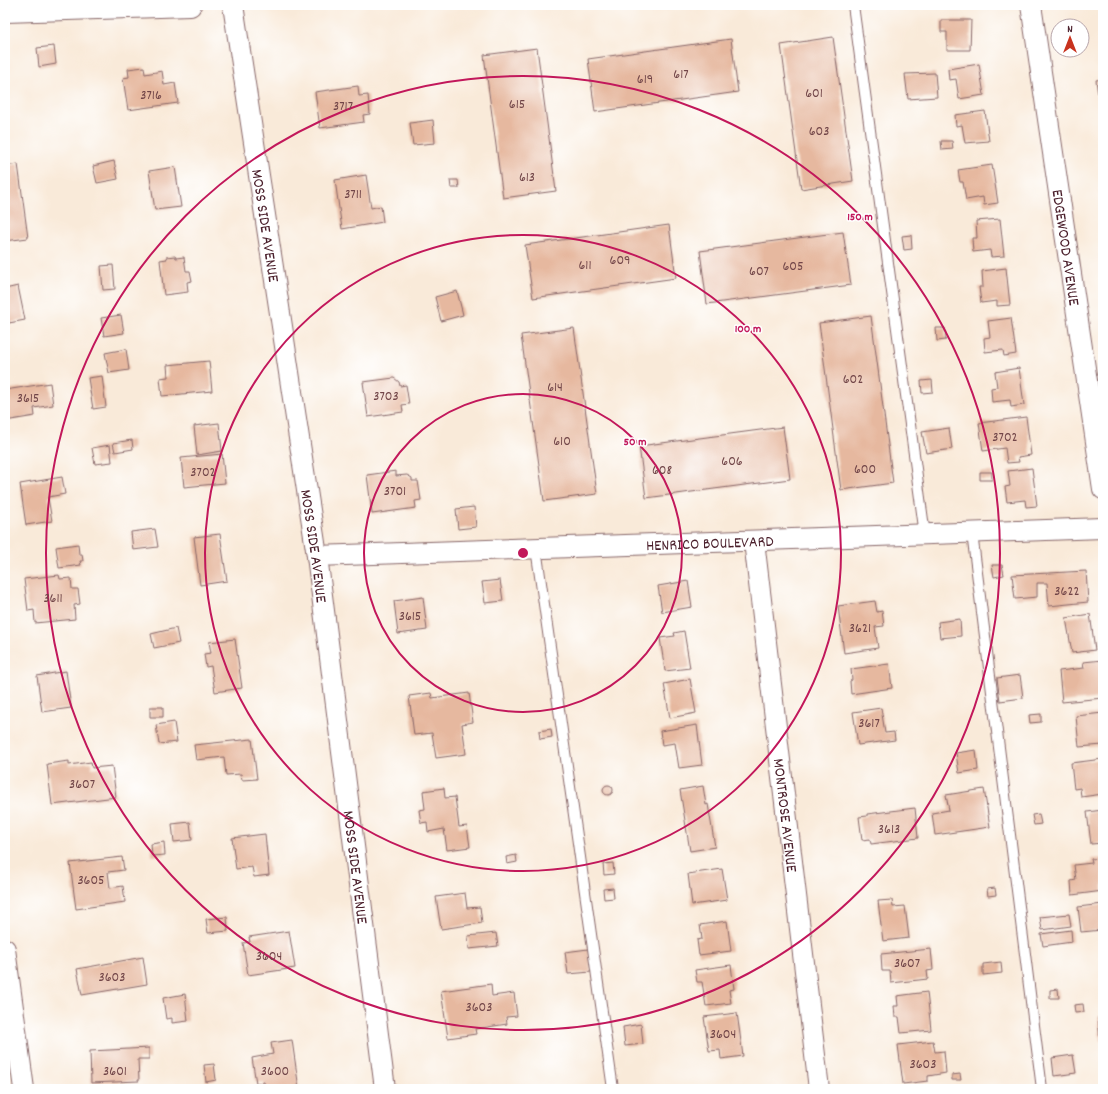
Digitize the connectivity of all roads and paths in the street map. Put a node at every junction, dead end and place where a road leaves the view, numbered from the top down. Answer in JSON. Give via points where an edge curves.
{"nodes":[{"id":1,"x":190,"y":5,"type":"edge"},
{"id":2,"x":233,"y":5,"type":"edge"},
{"id":3,"x":853,"y":5,"type":"edge"},
{"id":4,"x":1031,"y":5,"type":"edge"},
{"id":5,"x":5,"y":11,"type":"edge"},
{"id":6,"x":1103,"y":489,"type":"edge"},
{"id":7,"x":1103,"y":528,"type":"edge"},
{"id":8,"x":972,"y":533,"type":"junction"},
{"id":9,"x":925,"y":535,"type":"junction"},
{"id":10,"x":754,"y":541,"type":"junction"},
{"id":11,"x":536,"y":548,"type":"junction"},
{"id":12,"x":317,"y":556,"type":"junction"},
{"id":13,"x":5,"y":948,"type":"edge"},
{"id":14,"x":24,"y":1089,"type":"edge"},
{"id":15,"x":385,"y":1089,"type":"edge"},
{"id":16,"x":613,"y":1089,"type":"edge"},
{"id":17,"x":819,"y":1089,"type":"edge"},
{"id":18,"x":1042,"y":1089,"type":"edge"}],
"edges":[{"from":1,"to":5,"type":"main road"},
{"from":2,"to":12,"type":"street","name":"MOSS SIDE AVENUE"},
{"from":3,"to":9,"type":"lane"},
{"from":4,"to":6,"type":"street","name":"EDGEWOOD AVENUE"},
{"from":7,"to":8,"type":"street","name":"HENRICO BOULEVARD"},
{"from":8,"to":9,"type":"street","name":"HENRICO BOULEVARD"},
{"from":8,"to":18,"type":"lane"},
{"from":9,"to":10,"type":"street","name":"HENRICO BOULEVARD"},
{"from":10,"to":11,"type":"street","name":"HENRICO BOULEVARD"},
{"from":10,"to":17,"type":"street","name":"MONTROSE AVENUE"},
{"from":11,"to":12,"type":"street","name":"HENRICO BOULEVARD"},
{"from":11,"to":16,"type":"lane"},
{"from":12,"to":15,"type":"street","name":"MOSS SIDE AVENUE"},
{"from":13,"to":14,"type":"street"}]}
